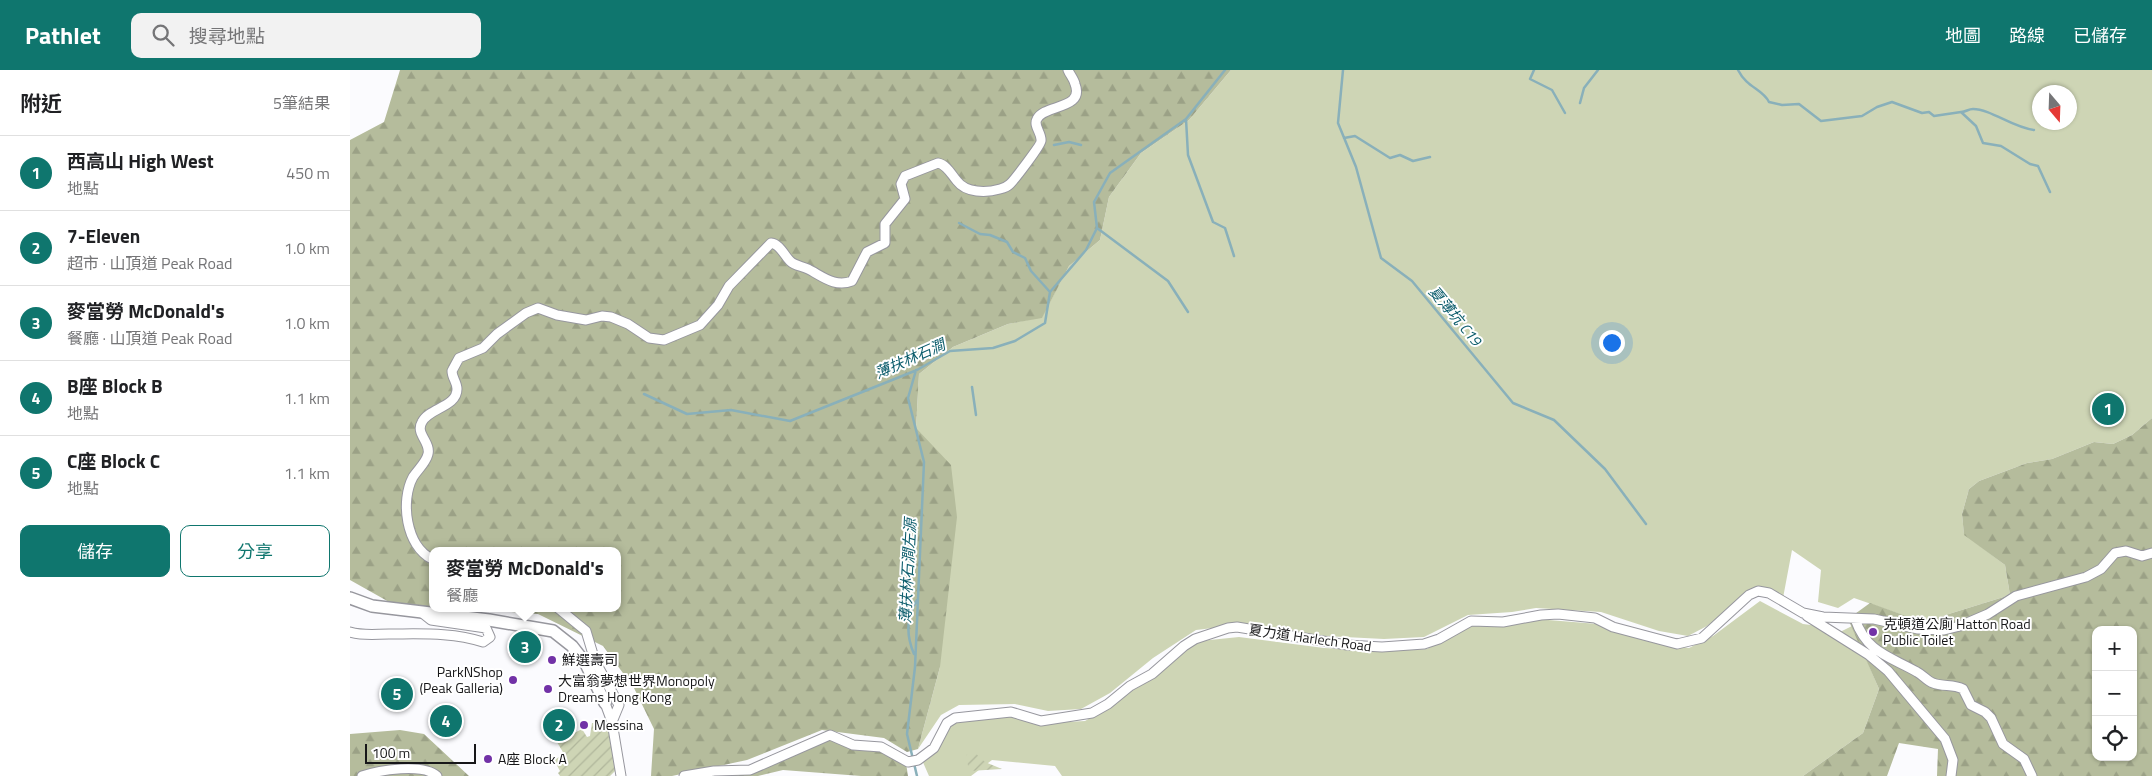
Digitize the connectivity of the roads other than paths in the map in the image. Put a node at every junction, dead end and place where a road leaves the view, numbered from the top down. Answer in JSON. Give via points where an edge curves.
{"nodes":[{"id":1,"x":1068,"y":70,"type":"edge"},
{"id":2,"x":2152,"y":553,"type":"edge"},
{"id":3,"x":429,"y":557,"type":"edge"},
{"id":4,"x":350,"y":598,"type":"edge"},
{"id":5,"x":420,"y":612,"type":"junction"},
{"id":6,"x":561,"y":612,"type":"edge"},
{"id":7,"x":1802,"y":613,"type":"junction"},
{"id":8,"x":1855,"y":620,"type":"junction"},
{"id":9,"x":350,"y":632,"type":"edge"},
{"id":10,"x":605,"y":703,"type":"joint"},
{"id":11,"x":612,"y":722,"type":"junction"},
{"id":12,"x":362,"y":776,"type":"edge"},
{"id":13,"x":437,"y":776,"type":"edge"},
{"id":14,"x":621,"y":776,"type":"edge"},
{"id":15,"x":684,"y":776,"type":"edge"},
{"id":16,"x":1951,"y":776,"type":"edge"},
{"id":17,"x":2032,"y":776,"type":"edge"}],
"edges":[{"from":1,"to":3,"type":"street","via":[[1076,86],[1074,96],[1065,105],[1038,116],[1040,146],[1009,185],[989,191],[966,188],[938,163],[905,176],[901,184],[905,199],[885,224],[885,243],[867,252],[852,281],[837,282],[819,277],[791,262],[778,246],[770,243],[729,286],[718,306],[700,324],[667,339],[649,338],[611,317],[586,320],[536,309],[497,334],[483,348],[458,358],[452,371],[456,394],[448,404],[428,415],[421,423],[429,454],[413,478],[407,502],[416,543]]},
{"from":2,"to":8,"type":"street","name":"夏力道 Harlech Road","via":[[2142,556],[2126,551],[2115,553],[2103,568],[2091,575],[2016,596],[1988,614],[1952,628],[1923,630],[1882,620]]},
{"from":4,"to":5,"type":"main road","via":[[367,605]]},
{"from":5,"to":9,"type":"street","via":[[431,620],[489,630],[488,639],[483,642],[439,634]]},
{"from":5,"to":10,"type":"main road","via":[[553,631],[577,652]]},
{"from":6,"to":11,"type":"street","via":[[587,634],[594,661],[619,705]]},
{"from":7,"to":8,"type":"street","name":"夏力道 Harlech Road"},
{"from":7,"to":15,"type":"street","name":"夏力道 Harlech Road","via":[[1772,595],[1756,591],[1702,638],[1677,644],[1613,627],[1596,618],[1558,614],[1503,622],[1471,621],[1424,644],[1382,647],[1228,628],[1195,639],[1152,674],[1092,713],[1039,721],[1011,712],[958,716],[947,723],[935,746],[922,758],[908,762],[881,747],[853,745],[830,735],[750,770]]},
{"from":7,"to":16,"type":"street","via":[[1869,655],[1888,671],[1945,740],[1953,760]]},
{"from":8,"to":17,"type":"street","via":[[1861,635],[1874,648],[1933,683],[1963,689],[1970,705],[1989,716],[2003,744],[2024,759]]},
{"from":10,"to":11,"type":"street"},
{"from":11,"to":14,"type":"street"},
{"from":12,"to":13,"type":"street","via":[[410,768],[431,771]]}]}
